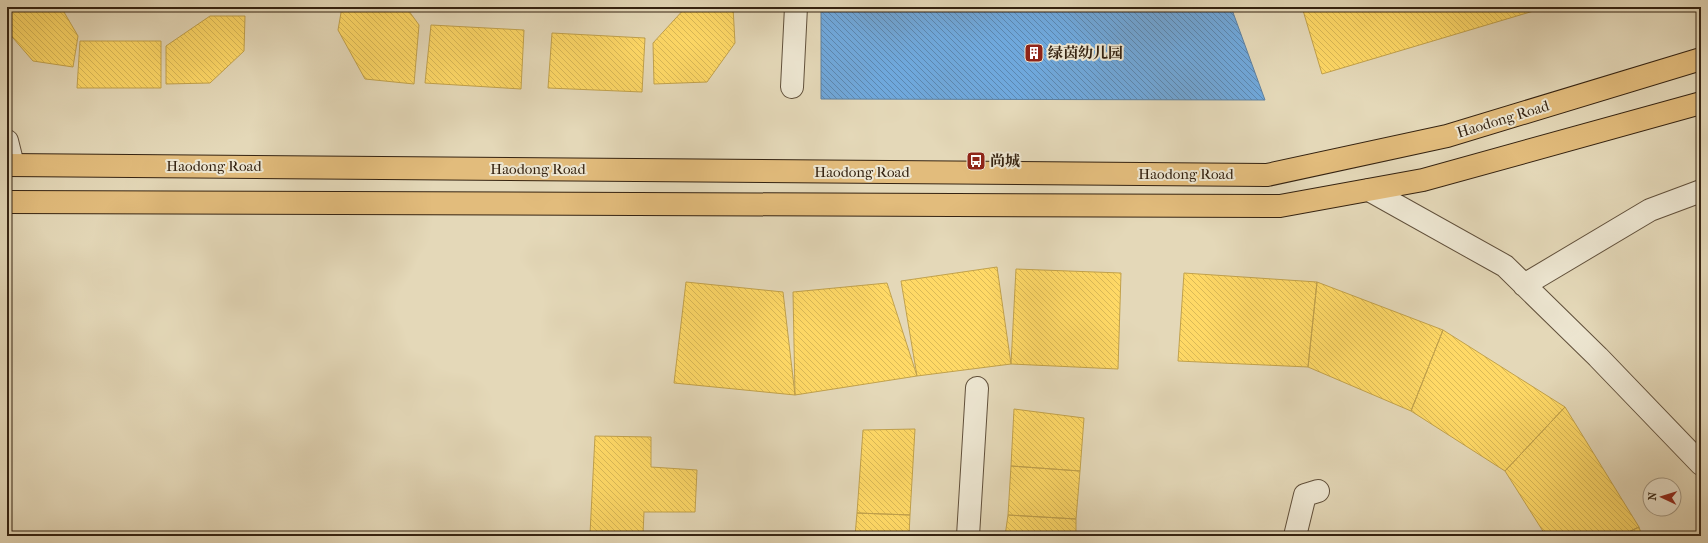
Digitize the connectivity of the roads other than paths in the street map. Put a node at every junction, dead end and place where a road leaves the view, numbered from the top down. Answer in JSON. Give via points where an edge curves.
{"nodes":[{"id":1,"x":796,"y":7,"type":"edge"},
{"id":2,"x":1701,"y":59,"type":"edge"},
{"id":3,"x":792,"y":87,"type":"dead end"},
{"id":4,"x":1701,"y":103,"type":"edge"},
{"id":5,"x":7,"y":141,"type":"edge"},
{"id":6,"x":10,"y":165,"type":"edge"},
{"id":7,"x":1369,"y":190,"type":"junction"},
{"id":8,"x":1701,"y":190,"type":"edge"},
{"id":9,"x":7,"y":202,"type":"edge"},
{"id":10,"x":1524,"y":285,"type":"junction"},
{"id":11,"x":977,"y":388,"type":"dead end"},
{"id":12,"x":1701,"y":464,"type":"edge"},
{"id":13,"x":1318,"y":491,"type":"dead end"},
{"id":14,"x":968,"y":536,"type":"edge"},
{"id":15,"x":1295,"y":536,"type":"edge"}],
"edges":[{"from":1,"to":3,"type":"street"},
{"from":2,"to":6,"type":"main road","name":"Haodong Road","via":[[1447,136],[1267,175]]},
{"from":4,"to":7,"type":"main road","name":"Haodong Road","via":[[1423,180]]},
{"from":5,"to":6,"type":"street"},
{"from":7,"to":9,"type":"main road","name":"Haodong Road","via":[[1280,206]]},
{"from":7,"to":10,"type":"street","via":[[1505,266]]},
{"from":8,"to":10,"type":"street","via":[[1650,210]]},
{"from":10,"to":12,"type":"street","via":[[1598,356]]},
{"from":11,"to":14,"type":"street"},
{"from":13,"to":15,"type":"street","via":[[1305,495]]}]}
